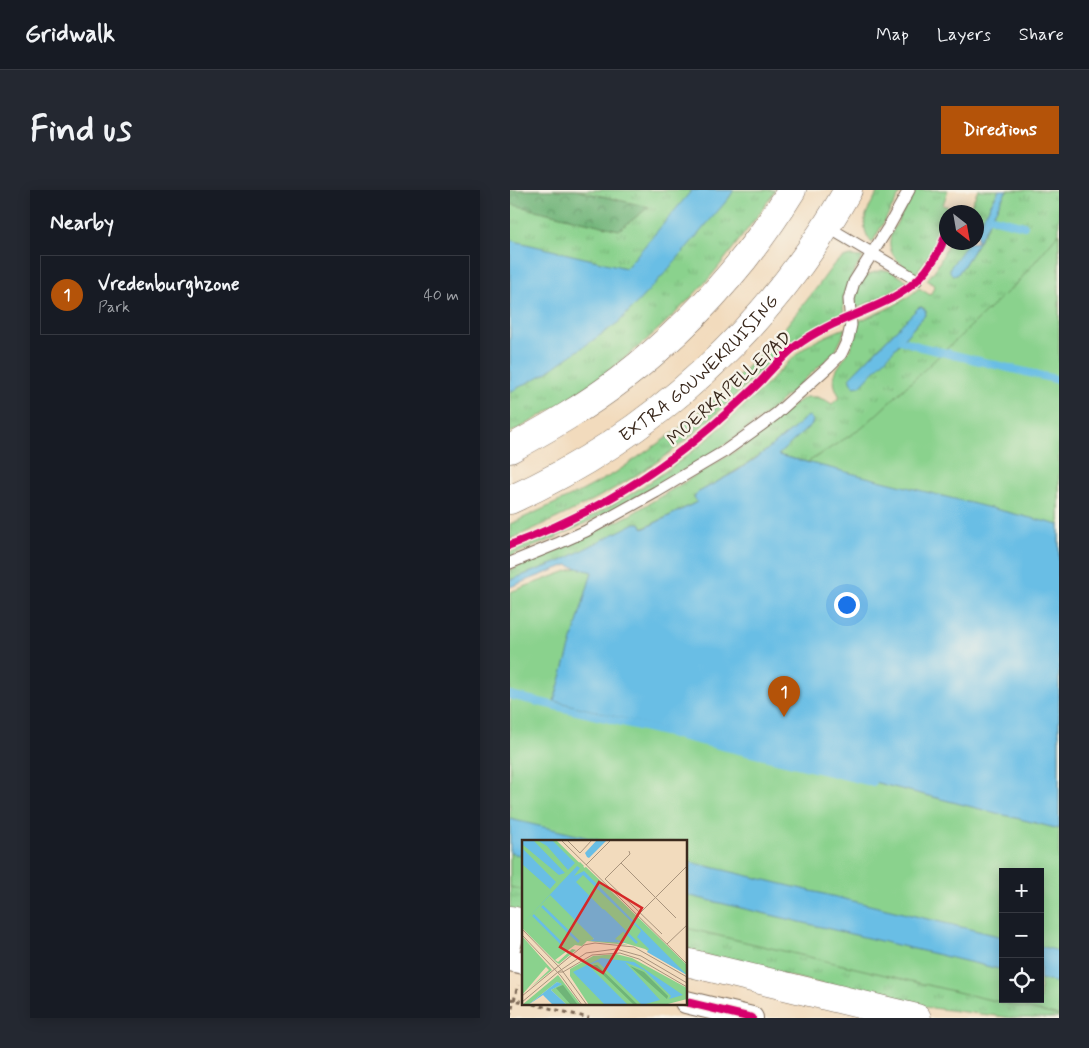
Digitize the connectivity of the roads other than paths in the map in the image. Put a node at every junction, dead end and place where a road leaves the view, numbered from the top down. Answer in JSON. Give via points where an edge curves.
{"nodes":[{"id":1,"x":792,"y":190,"type":"edge"},
{"id":2,"x":848,"y":190,"type":"edge"},
{"id":3,"x":909,"y":190,"type":"edge"},
{"id":4,"x":826,"y":226,"type":"junction"},
{"id":5,"x":873,"y":253,"type":"junction"},
{"id":6,"x":917,"y":280,"type":"dead end"},
{"id":7,"x":510,"y":449,"type":"edge"},
{"id":8,"x":510,"y":500,"type":"edge"},
{"id":9,"x":510,"y":563,"type":"edge"},
{"id":10,"x":688,"y":962,"type":"edge"},
{"id":11,"x":688,"y":1002,"type":"edge"},
{"id":12,"x":752,"y":1018,"type":"edge"},
{"id":13,"x":917,"y":1018,"type":"edge"}],
"edges":[{"from":1,"to":7,"type":"main road","via":[[741,262],[684,325],[619,381]]},
{"from":2,"to":4,"type":"main road","name":"EXTRA GOUWEKRUISING"},
{"from":3,"to":5,"type":"lane"},
{"from":4,"to":5,"type":"lane"},
{"from":4,"to":8,"type":"main road","name":"EXTRA GOUWEKRUISING","via":[[765,309],[693,382],[601,450]]},
{"from":5,"to":6,"type":"lane"},
{"from":5,"to":9,"type":"lane","via":[[852,288],[850,332],[841,354],[776,414],[725,451],[656,492],[586,531]]},
{"from":10,"to":13,"type":"main road"},
{"from":11,"to":12,"type":"street"}]}
